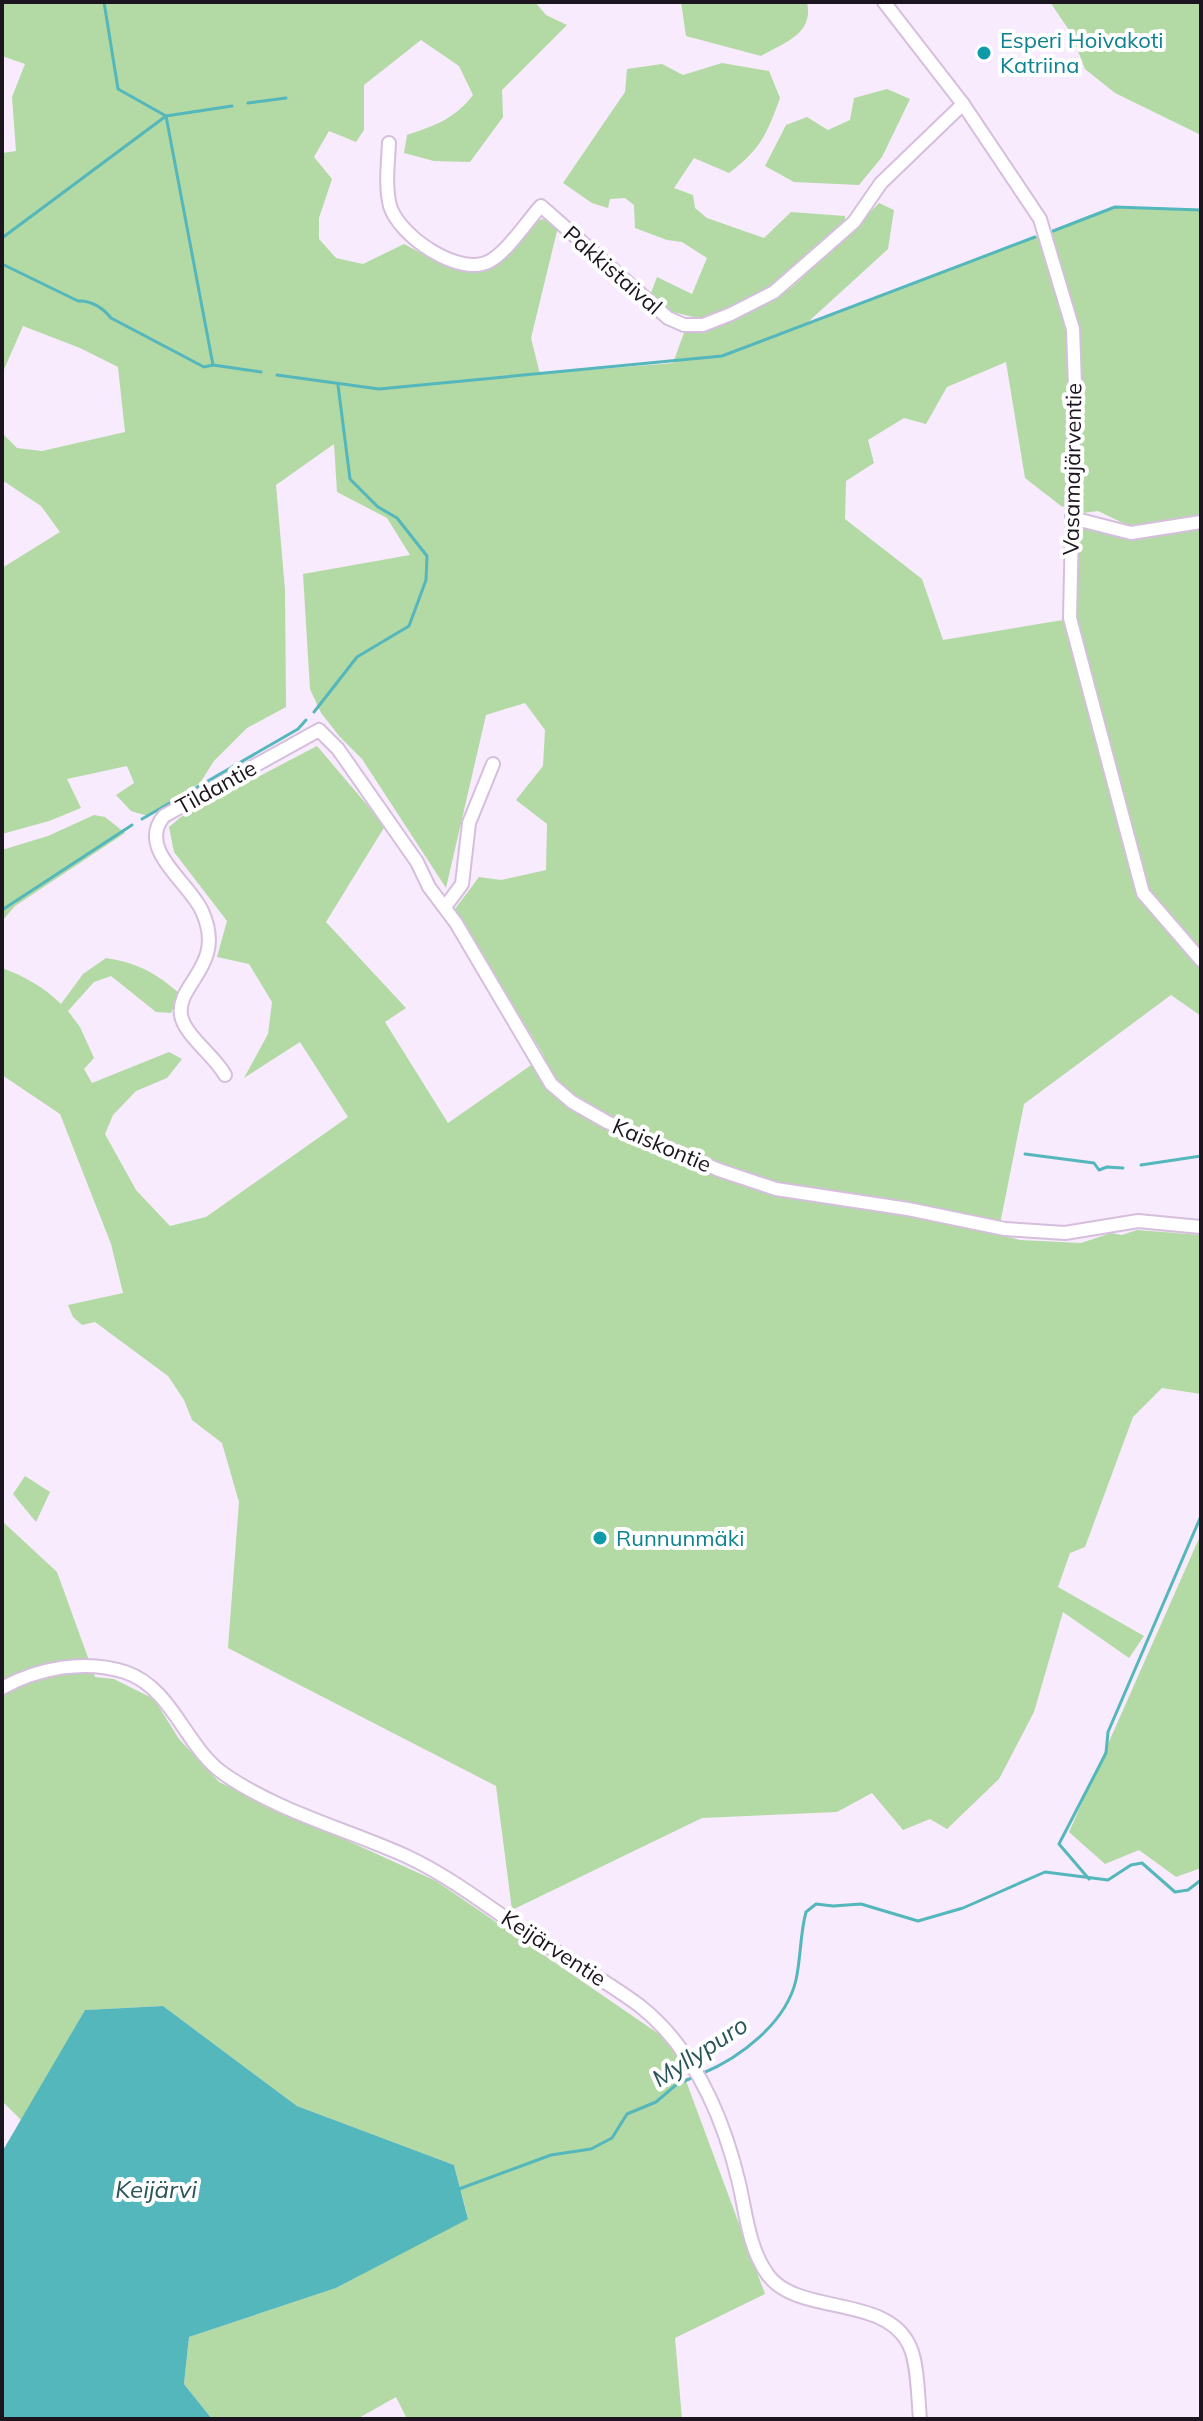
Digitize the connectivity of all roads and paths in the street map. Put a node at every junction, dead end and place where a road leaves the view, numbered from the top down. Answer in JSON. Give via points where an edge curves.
{"nodes":[{"id":1,"x":884,"y":2,"type":"edge"},
{"id":2,"x":963,"y":104,"type":"junction"},
{"id":3,"x":389,"y":143,"type":"dead end"},
{"id":4,"x":1072,"y":518,"type":"junction"},
{"id":5,"x":1201,"y":522,"type":"edge"},
{"id":6,"x":319,"y":730,"type":"joint"},
{"id":7,"x":493,"y":764,"type":"dead end"},
{"id":8,"x":445,"y":907,"type":"junction"},
{"id":9,"x":1201,"y":960,"type":"edge"},
{"id":10,"x":225,"y":1075,"type":"dead end"},
{"id":11,"x":1201,"y":1227,"type":"edge"},
{"id":12,"x":2,"y":1688,"type":"edge"},
{"id":13,"x":920,"y":2419,"type":"edge"}],
"edges":[{"from":1,"to":2,"type":"street","name":"Vasamajärventie"},
{"from":2,"to":3,"type":"street","name":"Pakkistaival","via":[[881,183],[854,222],[791,280],[703,325],[668,318],[541,206],[500,254],[481,265],[455,261],[417,242],[391,208]]},
{"from":2,"to":4,"type":"street","name":"Vasamajärventie","via":[[1040,219],[1073,329]]},
{"from":4,"to":5,"type":"street","via":[[1131,533]]},
{"from":4,"to":9,"type":"street","name":"Vasamajärventie","via":[[1070,618],[1143,893]]},
{"from":6,"to":8,"type":"street","name":"Kaiskontie","via":[[378,803]]},
{"from":6,"to":10,"type":"street","name":"Tildantie","via":[[164,816],[157,826],[162,857],[207,925],[207,959],[181,1015]]},
{"from":7,"to":8,"type":"street","via":[[469,823],[462,884]]},
{"from":8,"to":11,"type":"street","name":"Kaiskontie","via":[[551,1084],[587,1112],[639,1137],[776,1189],[1005,1229],[1065,1233],[1138,1221]]},
{"from":12,"to":13,"type":"street","name":"Keijärventie","via":[[37,1674],[85,1665],[140,1679],[163,1699],[206,1760],[224,1774],[264,1797],[446,1876],[662,2024],[722,2123],[756,2258],[788,2291],[859,2311],[903,2334],[912,2349]]}]}
